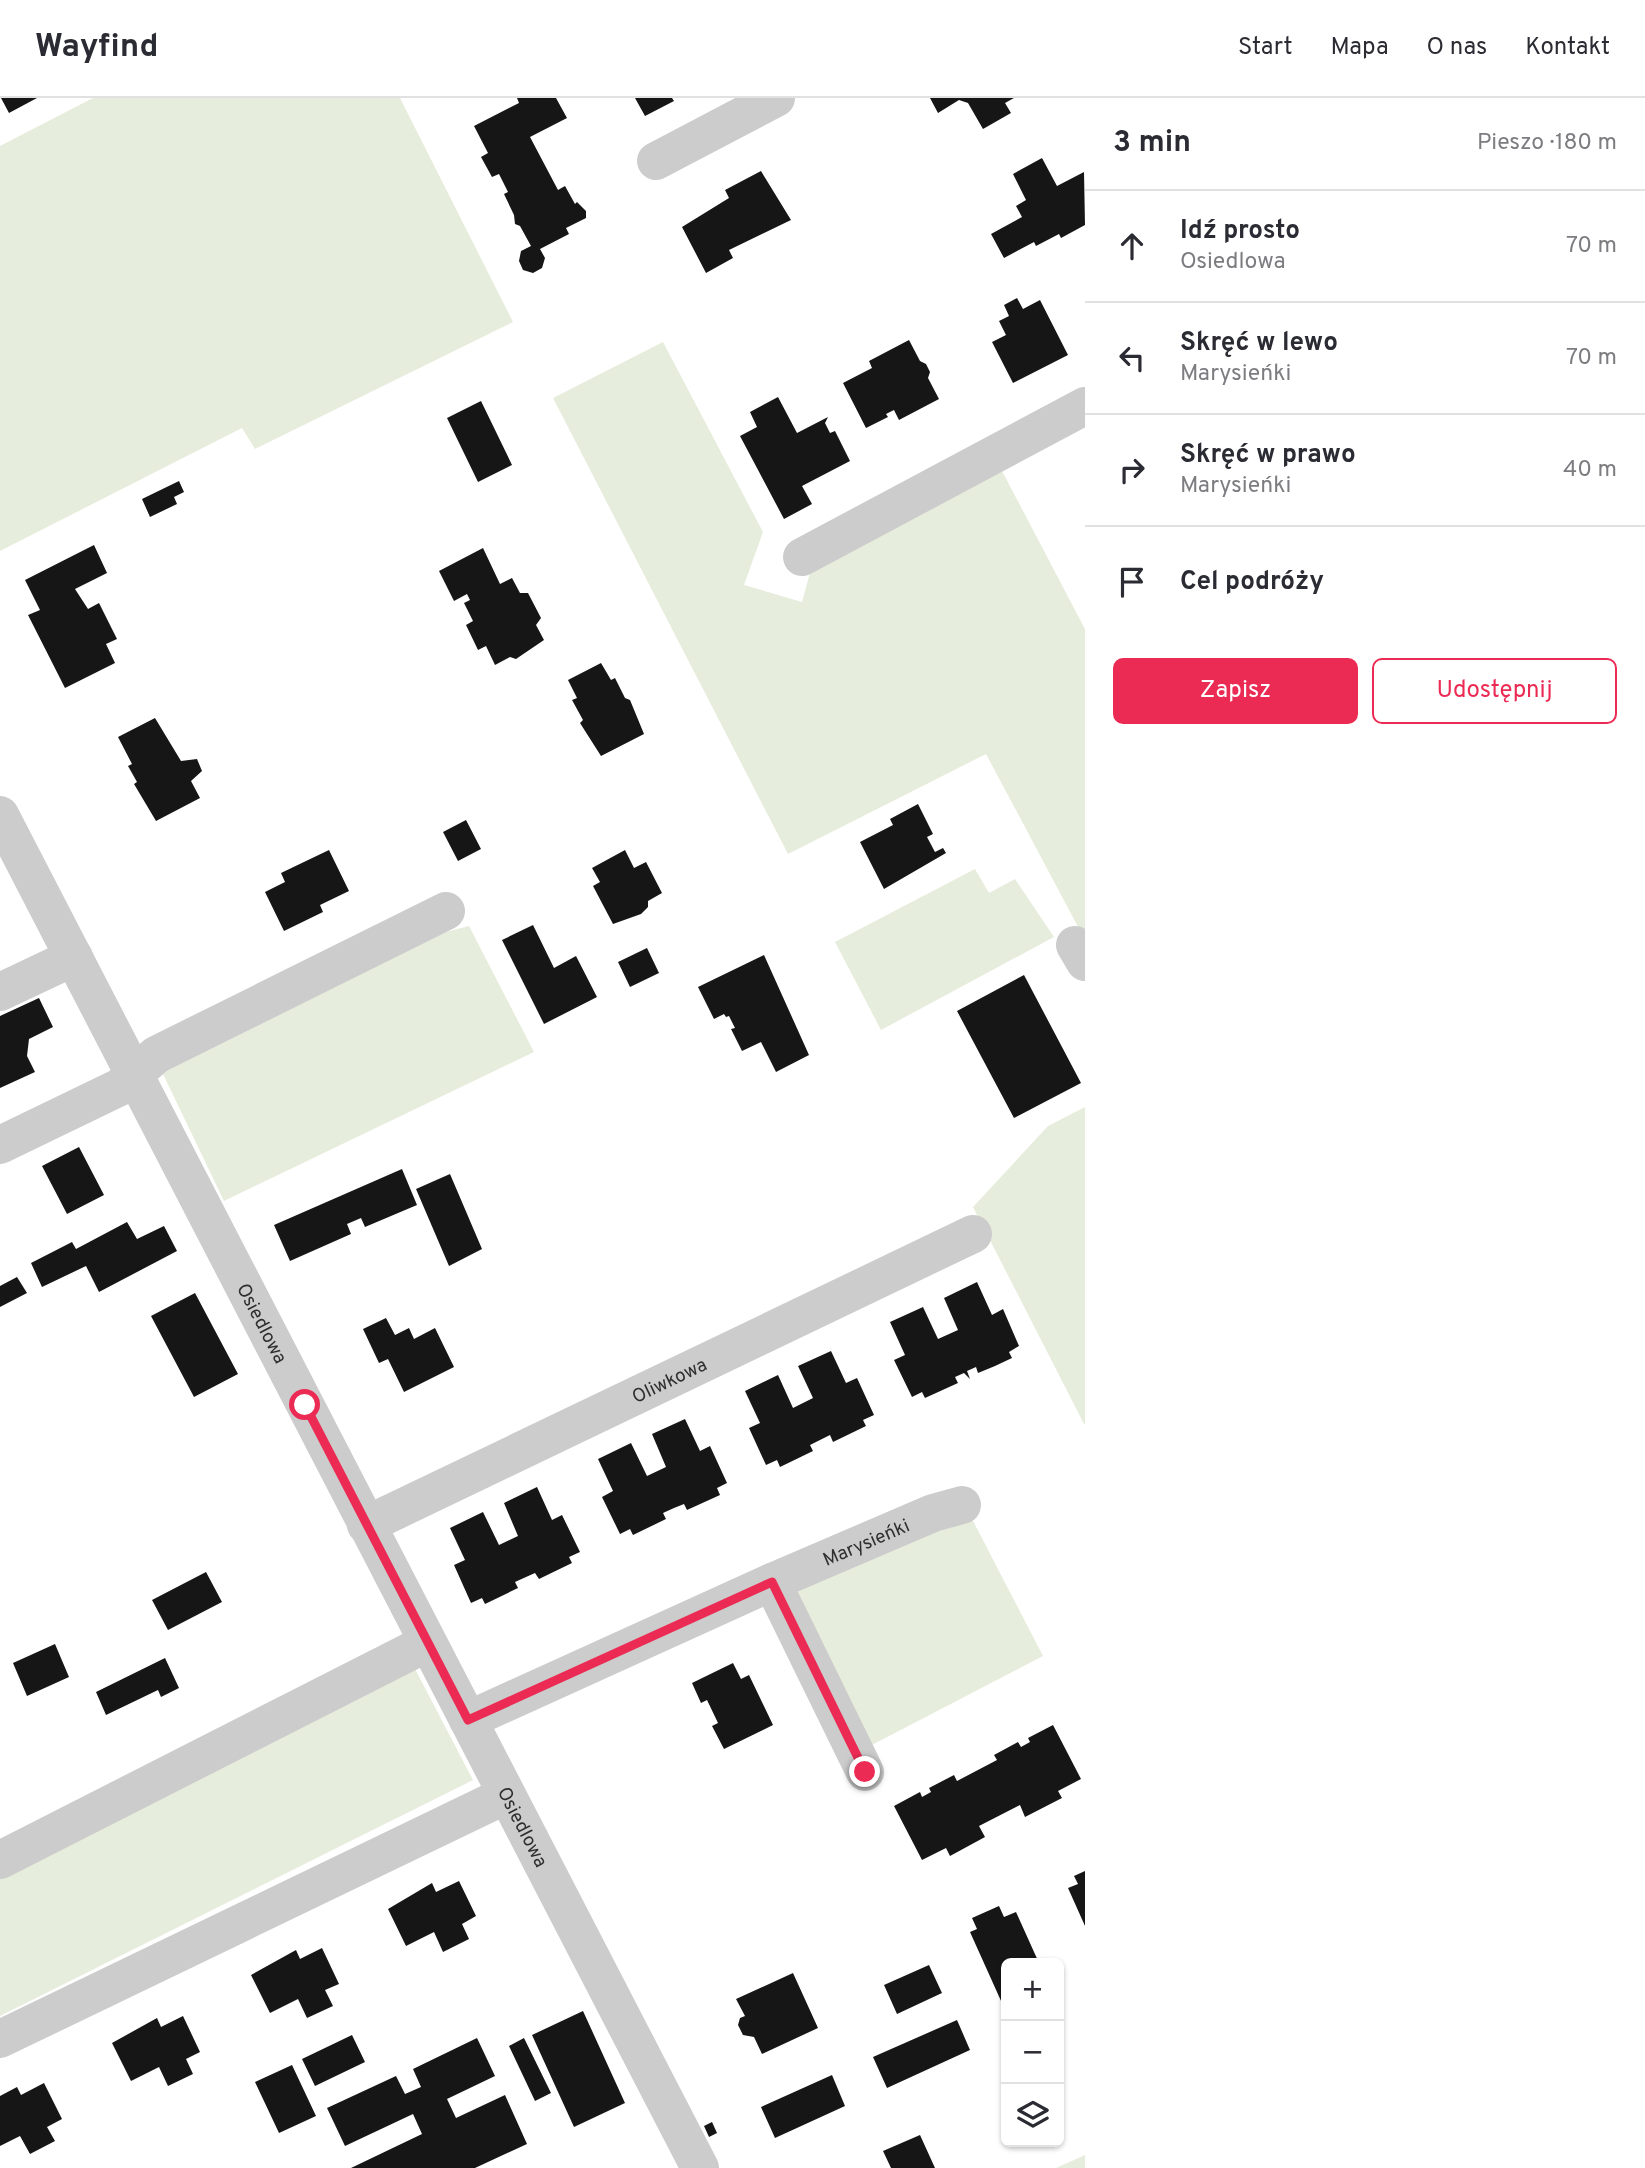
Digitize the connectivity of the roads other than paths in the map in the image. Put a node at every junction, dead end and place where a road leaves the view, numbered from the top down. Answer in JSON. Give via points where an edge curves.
{"nodes":[{"id":1,"x":776,"y":98,"type":"edge"},
{"id":2,"x":656,"y":161,"type":"dead end"},
{"id":3,"x":1085,"y":406,"type":"edge"},
{"id":4,"x":802,"y":557,"type":"dead end"},
{"id":5,"x":0,"y":815,"type":"edge"},
{"id":6,"x":446,"y":911,"type":"dead end"},
{"id":7,"x":74,"y":957,"type":"junction"},
{"id":8,"x":0,"y":992,"type":"edge"},
{"id":9,"x":134,"y":1075,"type":"junction"},
{"id":10,"x":0,"y":1145,"type":"edge"},
{"id":11,"x":973,"y":1234,"type":"dead end"},
{"id":12,"x":962,"y":1505,"type":"dead end"},
{"id":13,"x":366,"y":1525,"type":"junction"},
{"id":14,"x":772,"y":1582,"type":"junction"},
{"id":15,"x":427,"y":1643,"type":"junction"},
{"id":16,"x":468,"y":1720,"type":"junction"},
{"id":17,"x":865,"y":1772,"type":"dead end"},
{"id":18,"x":506,"y":1794,"type":"junction"},
{"id":19,"x":0,"y":1860,"type":"edge"},
{"id":20,"x":0,"y":2039,"type":"edge"},
{"id":21,"x":700,"y":2168,"type":"edge"}],
"edges":[{"from":1,"to":2,"type":"street"},
{"from":3,"to":4,"type":"street"},
{"from":5,"to":7,"type":"street","name":"Osiedlowa"},
{"from":6,"to":9,"type":"street","via":[[156,1055]]},
{"from":7,"to":8,"type":"street"},
{"from":7,"to":9,"type":"street","name":"Osiedlowa"},
{"from":9,"to":10,"type":"street","via":[[97,1099]]},
{"from":9,"to":13,"type":"street","name":"Osiedlowa"},
{"from":11,"to":13,"type":"street","name":"Oliwkowa"},
{"from":12,"to":14,"type":"street","name":"Marysieńki"},
{"from":13,"to":15,"type":"street","name":"Osiedlowa"},
{"from":14,"to":16,"type":"street","name":"Marysieńki"},
{"from":14,"to":17,"type":"street"},
{"from":15,"to":16,"type":"street","name":"Osiedlowa"},
{"from":15,"to":19,"type":"street"},
{"from":16,"to":18,"type":"street","name":"Osiedlowa"},
{"from":18,"to":20,"type":"street"},
{"from":18,"to":21,"type":"street","name":"Osiedlowa"}]}
